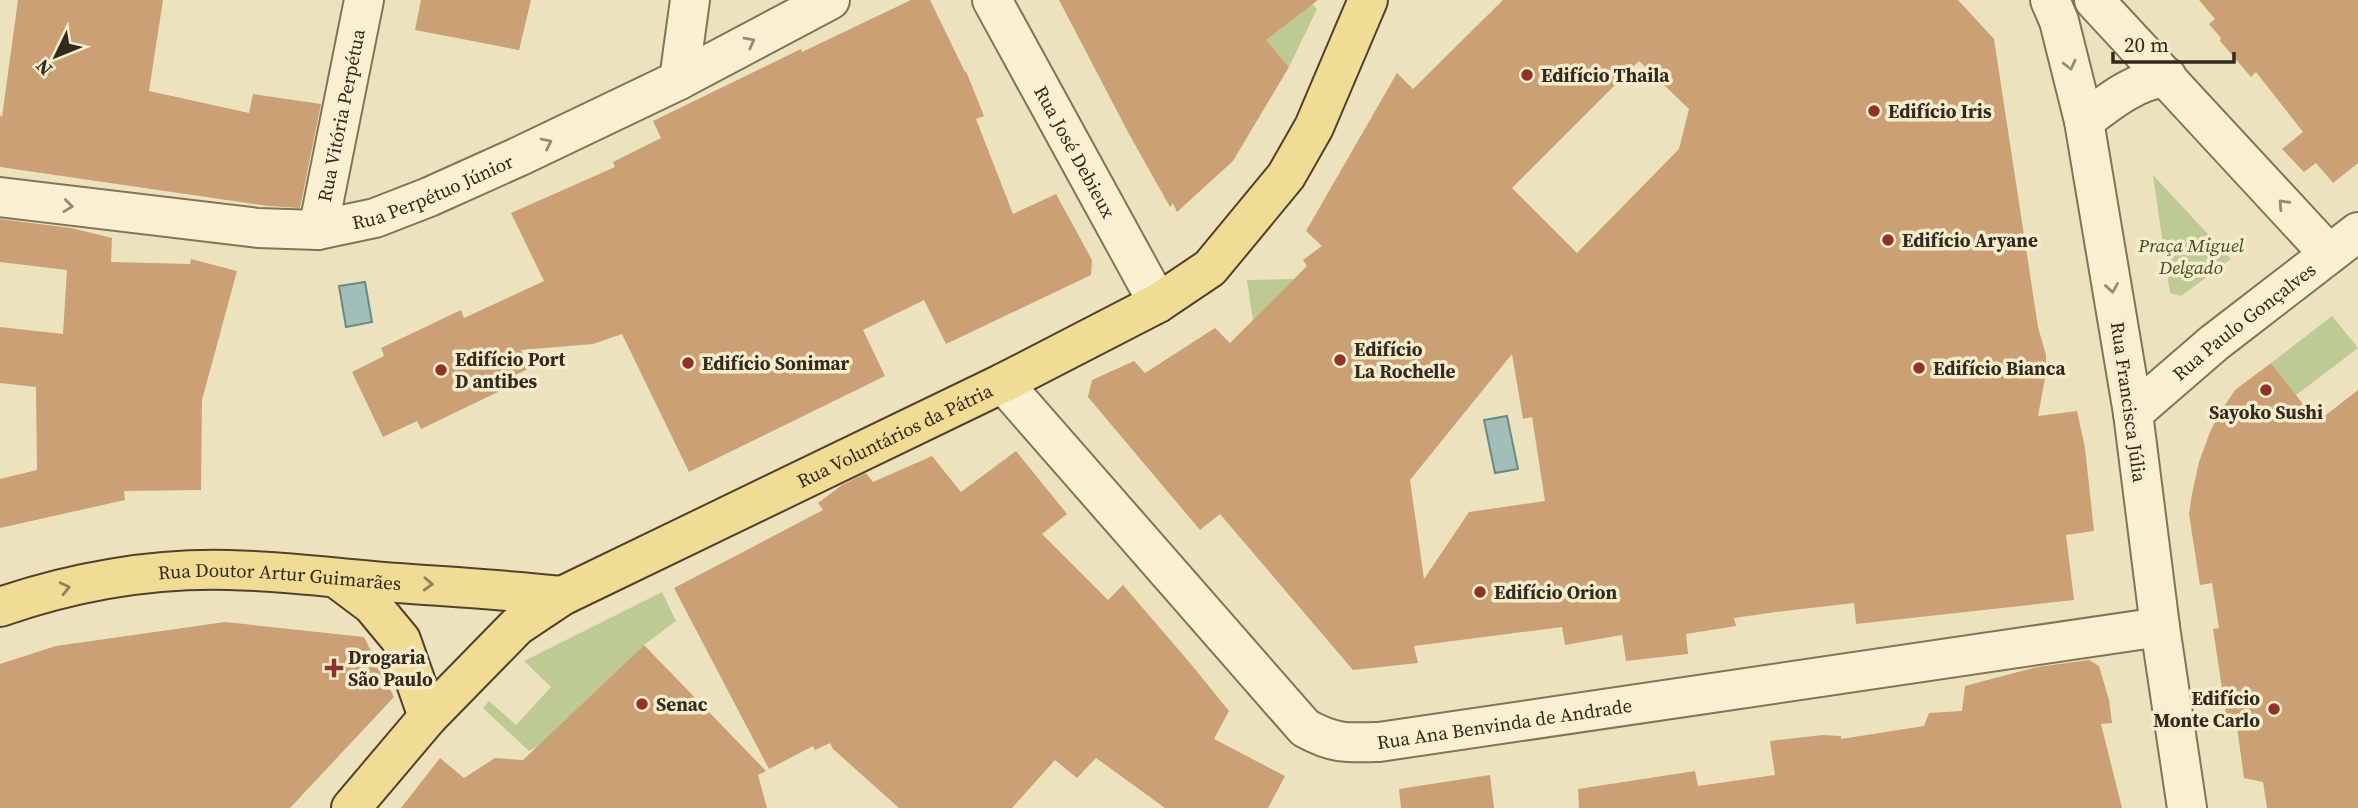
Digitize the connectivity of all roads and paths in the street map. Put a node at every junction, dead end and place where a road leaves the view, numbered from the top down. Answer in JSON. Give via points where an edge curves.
{"nodes":[{"id":1,"x":364,"y":0,"type":"edge"},
{"id":2,"x":690,"y":0,"type":"edge"},
{"id":3,"x":830,"y":0,"type":"edge"},
{"id":4,"x":992,"y":0,"type":"edge"},
{"id":5,"x":1368,"y":0,"type":"edge"},
{"id":6,"x":2050,"y":0,"type":"edge"},
{"id":7,"x":2111,"y":5,"type":"edge"},
{"id":8,"x":2166,"y":77,"type":"junction"},
{"id":9,"x":679,"y":80,"type":"junction"},
{"id":10,"x":2084,"y":121,"type":"junction"},
{"id":11,"x":0,"y":197,"type":"edge"},
{"id":12,"x":318,"y":230,"type":"junction"},
{"id":13,"x":2344,"y":243,"type":"edge"},
{"id":14,"x":1158,"y":303,"type":"junction"},
{"id":15,"x":1003,"y":383,"type":"junction"},
{"id":16,"x":2133,"y":414,"type":"junction"},
{"id":17,"x":336,"y":578,"type":"junction"},
{"id":18,"x":562,"y":596,"type":"junction"},
{"id":19,"x":0,"y":607,"type":"edge"},
{"id":20,"x":2160,"y":627,"type":"junction"},
{"id":21,"x":428,"y":717,"type":"junction"},
{"id":22,"x":351,"y":808,"type":"edge"},
{"id":23,"x":2187,"y":808,"type":"edge"}],
"edges":[{"from":1,"to":12,"type":"street","name":"Rua Vitória Perpétua"},
{"from":2,"to":9,"type":"street"},
{"from":9,"to":3,"type":"street","name":"Rua Perpétuo Júnior","one_way":true},
{"from":4,"to":14,"type":"street","name":"Rua José Debieux"},
{"from":5,"to":14,"type":"main road","name":"Rua Voluntários da Pátria","via":[[1314,127],[1286,176],[1210,268]]},
{"from":6,"to":10,"type":"street","name":"Rua Francisca Júlia","one_way":true},
{"from":7,"to":8,"type":"street"},
{"from":8,"to":10,"type":"street","via":[[2142,83]]},
{"from":13,"to":8,"type":"street","one_way":true},
{"from":12,"to":9,"type":"street","name":"Rua Perpétuo Júnior","one_way":true,"via":[[375,218],[429,197]]},
{"from":10,"to":16,"type":"street","name":"Rua Francisca Júlia","one_way":true},
{"from":11,"to":12,"type":"street","name":"Rua Perpétuo Júnior","one_way":true,"via":[[258,228]]},
{"from":13,"to":16,"type":"street","name":"Rua Paulo Gonçalves","via":[[2214,343]]},
{"from":14,"to":15,"type":"main road","name":"Rua Voluntários da Pátria"},
{"from":15,"to":18,"type":"main road","name":"Rua Voluntários da Pátria"},
{"from":15,"to":20,"type":"street","name":"Rua Ana Benvinda de Andrade","via":[[1305,729],[1326,740],[1380,742]]},
{"from":16,"to":20,"type":"street","name":"Rua Francisca Júlia"},
{"from":17,"to":18,"type":"main road","name":"Rua Doutor Artur Guimarães","one_way":true},
{"from":19,"to":17,"type":"main road","name":"Rua Doutor Artur Guimarães","one_way":true,"via":[[93,582],[169,572],[227,570]]},
{"from":17,"to":21,"type":"main road","via":[[372,605],[401,640]]},
{"from":18,"to":21,"type":"main road","name":"Rua Voluntários da Pátria","via":[[517,626]]},
{"from":20,"to":23,"type":"street","name":"Rua Francisca Júlia"},
{"from":21,"to":22,"type":"main road","name":"Rua Voluntários da Pátria"}]}
